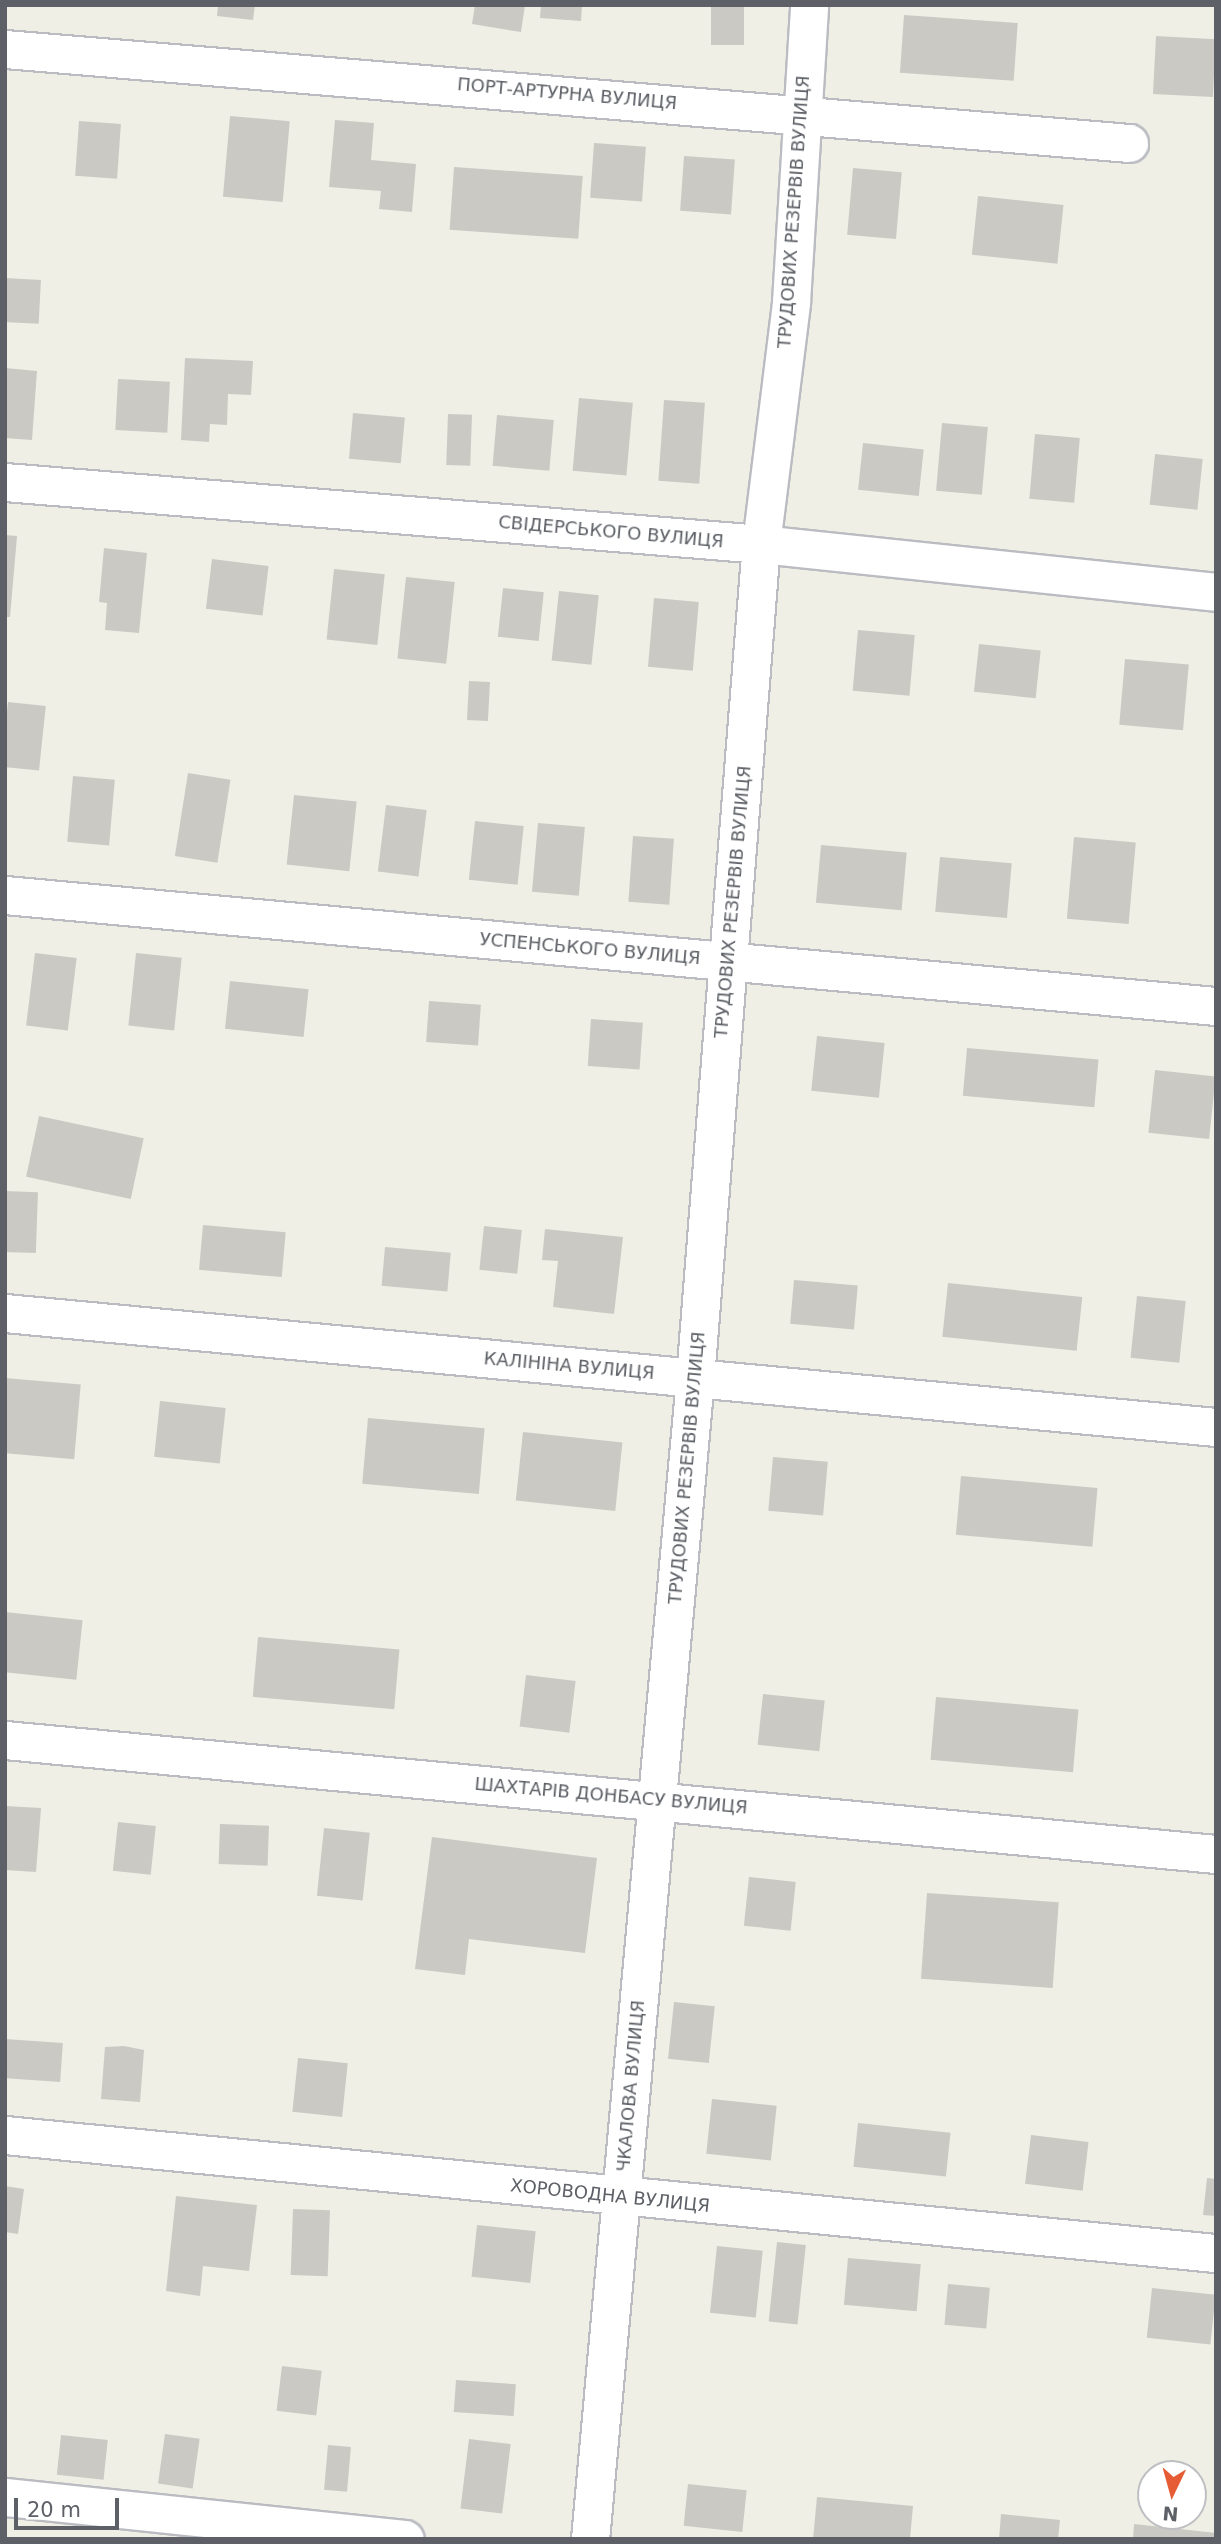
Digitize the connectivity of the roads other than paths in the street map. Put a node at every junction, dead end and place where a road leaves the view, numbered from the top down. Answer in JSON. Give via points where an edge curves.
{"nodes":[{"id":1,"x":809,"y":5,"type":"edge"},
{"id":2,"x":5,"y":49,"type":"edge"},
{"id":3,"x":800,"y":114,"type":"junction"},
{"id":4,"x":1129,"y":143,"type":"dead end"},
{"id":5,"x":5,"y":482,"type":"edge"},
{"id":6,"x":761,"y":544,"type":"junction"},
{"id":7,"x":1216,"y":592,"type":"edge"},
{"id":8,"x":5,"y":895,"type":"edge"},
{"id":9,"x":728,"y":962,"type":"junction"},
{"id":10,"x":1216,"y":1006,"type":"edge"},
{"id":11,"x":5,"y":1313,"type":"edge"},
{"id":12,"x":695,"y":1378,"type":"junction"},
{"id":13,"x":1216,"y":1427,"type":"edge"},
{"id":14,"x":5,"y":1740,"type":"edge"},
{"id":15,"x":657,"y":1800,"type":"junction"},
{"id":16,"x":1216,"y":1854,"type":"edge"},
{"id":17,"x":5,"y":2135,"type":"edge"},
{"id":18,"x":621,"y":2198,"type":"junction"},
{"id":19,"x":1216,"y":2253,"type":"edge"},
{"id":20,"x":5,"y":2497,"type":"edge"},
{"id":21,"x":405,"y":2539,"type":"edge"},
{"id":22,"x":590,"y":2539,"type":"edge"}],
"edges":[{"from":1,"to":3,"type":"street","name":"ТРУДОВИХ РЕЗЕРВІВ ВУЛИЦЯ"},
{"from":2,"to":3,"type":"street","name":"ПОРТ-АРТУРНА ВУЛИЦЯ"},
{"from":3,"to":4,"type":"street","name":"ПОРТ-АРТУРНА ВУЛИЦЯ"},
{"from":3,"to":6,"type":"street","name":"ТРУДОВИХ РЕЗЕРВІВ ВУЛИЦЯ","via":[[791,302]]},
{"from":5,"to":6,"type":"street","name":"СВІДЕРСЬКОГО ВУЛИЦЯ"},
{"from":6,"to":7,"type":"street","name":"СВІДЕРСЬКОГО ВУЛИЦЯ"},
{"from":6,"to":9,"type":"street","name":"ТРУДОВИХ РЕЗЕРВІВ ВУЛИЦЯ"},
{"from":8,"to":9,"type":"street","name":"УСПЕНСЬКОГО ВУЛИЦЯ"},
{"from":9,"to":10,"type":"street","name":"УСПЕНСЬКОГО ВУЛИЦЯ"},
{"from":9,"to":12,"type":"street","name":"ТРУДОВИХ РЕЗЕРВІВ ВУЛИЦЯ"},
{"from":11,"to":12,"type":"street","name":"КАЛІНІНА ВУЛИЦЯ"},
{"from":12,"to":13,"type":"street","name":"КАЛІНІНА ВУЛИЦЯ"},
{"from":12,"to":15,"type":"street","name":"ТРУДОВИХ РЕЗЕРВІВ ВУЛИЦЯ"},
{"from":14,"to":15,"type":"street","name":"ШАХТАРІВ ДОНБАСУ ВУЛИЦЯ"},
{"from":15,"to":16,"type":"street","name":"ШАХТАРІВ ДОНБАСУ ВУЛИЦЯ"},
{"from":15,"to":18,"type":"street","name":"ЧКАЛОВА ВУЛИЦЯ"},
{"from":17,"to":18,"type":"street","name":"ХОРОВОДНА ВУЛИЦЯ"},
{"from":18,"to":19,"type":"street","name":"ХОРОВОДНА ВУЛИЦЯ"},
{"from":18,"to":22,"type":"street","name":"ЧКАЛОВА ВУЛИЦЯ"},
{"from":20,"to":21,"type":"street"}]}
